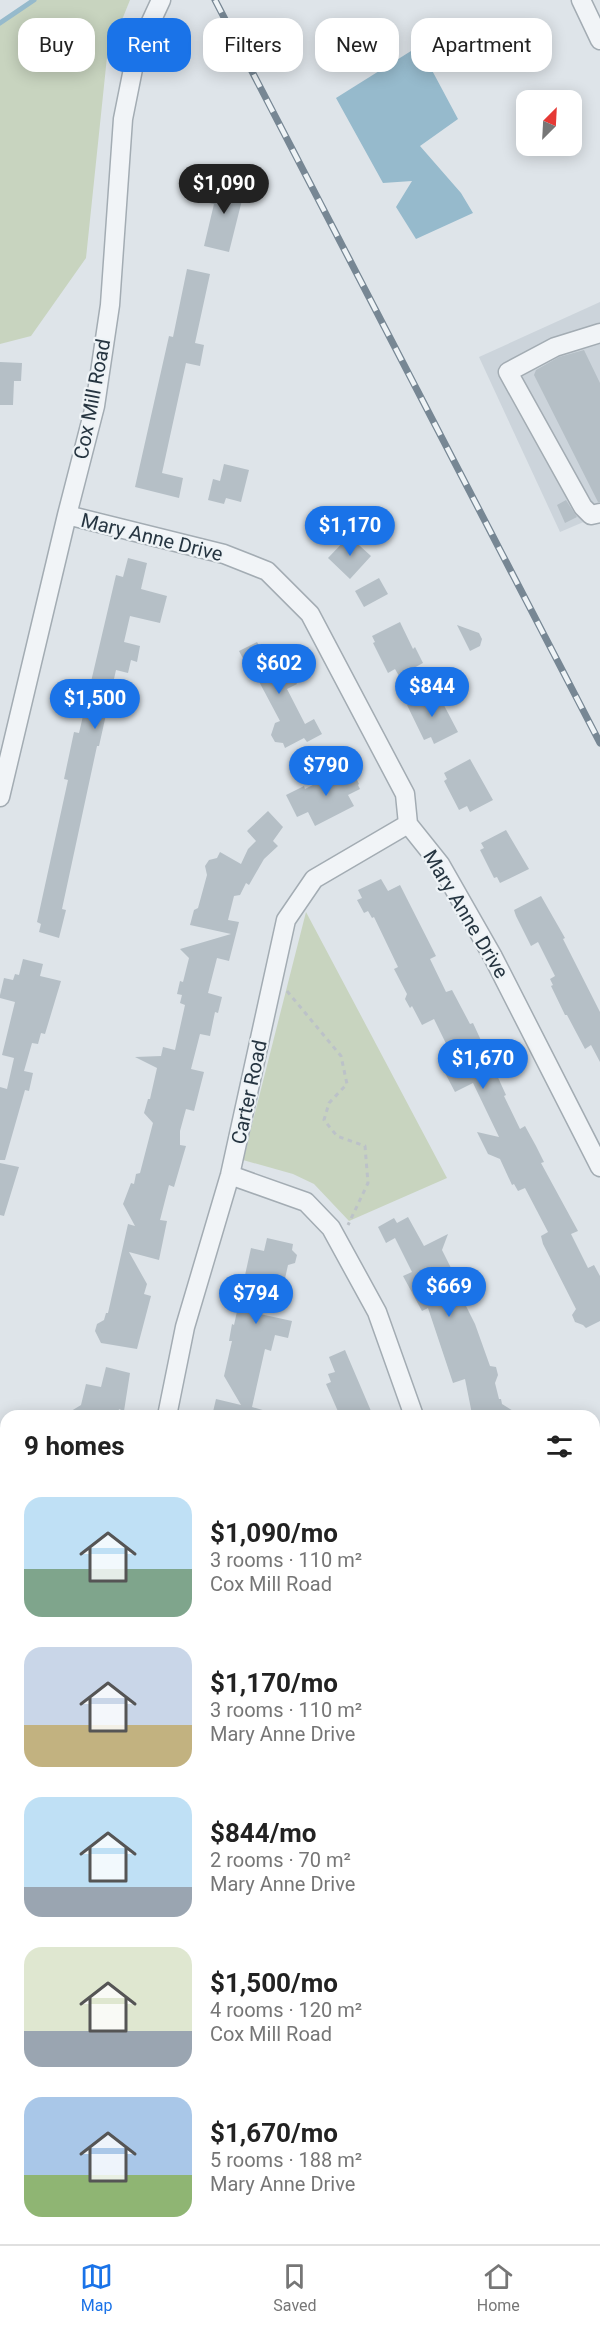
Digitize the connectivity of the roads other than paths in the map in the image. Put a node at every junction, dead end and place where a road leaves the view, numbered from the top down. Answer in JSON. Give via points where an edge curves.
{"nodes":[{"id":1,"x":161,"y":0,"type":"edge"},
{"id":2,"x":581,"y":0,"type":"edge"},
{"id":3,"x":600,"y":40,"type":"edge"},
{"id":4,"x":600,"y":333,"type":"edge"},
{"id":5,"x":600,"y":513,"type":"edge"},
{"id":6,"x":67,"y":515,"type":"junction"},
{"id":7,"x":5,"y":752,"type":"edge"},
{"id":8,"x":0,"y":797,"type":"edge"},
{"id":9,"x":408,"y":824,"type":"junction"},
{"id":10,"x":600,"y":1167,"type":"edge"},
{"id":11,"x":230,"y":1175,"type":"junction"},
{"id":12,"x":167,"y":1410,"type":"edge"},
{"id":13,"x":412,"y":1410,"type":"edge"}],
"edges":[{"from":1,"to":6,"type":"street","name":"Cox Mill Road","via":[[136,54],[123,118],[110,305],[95,406]]},
{"from":2,"to":3,"type":"street"},
{"from":4,"to":5,"type":"street","via":[[555,347],[508,372],[583,507],[591,515]]},
{"from":6,"to":7,"type":"street","name":"Cox Mill Road"},
{"from":6,"to":9,"type":"street","name":"Mary Anne Drive","via":[[224,554],[267,571],[310,614],[405,794]]},
{"from":7,"to":8,"type":"street","name":"Cox Mill Road"},
{"from":9,"to":10,"type":"street","name":"Mary Anne Drive","via":[[440,864],[493,957]]},
{"from":9,"to":11,"type":"street","name":"Carter Road","via":[[314,879],[286,920]]},
{"from":11,"to":12,"type":"street","name":"Carter Road","via":[[185,1327]]},
{"from":11,"to":13,"type":"street","via":[[306,1202],[331,1228],[377,1312]]}]}
